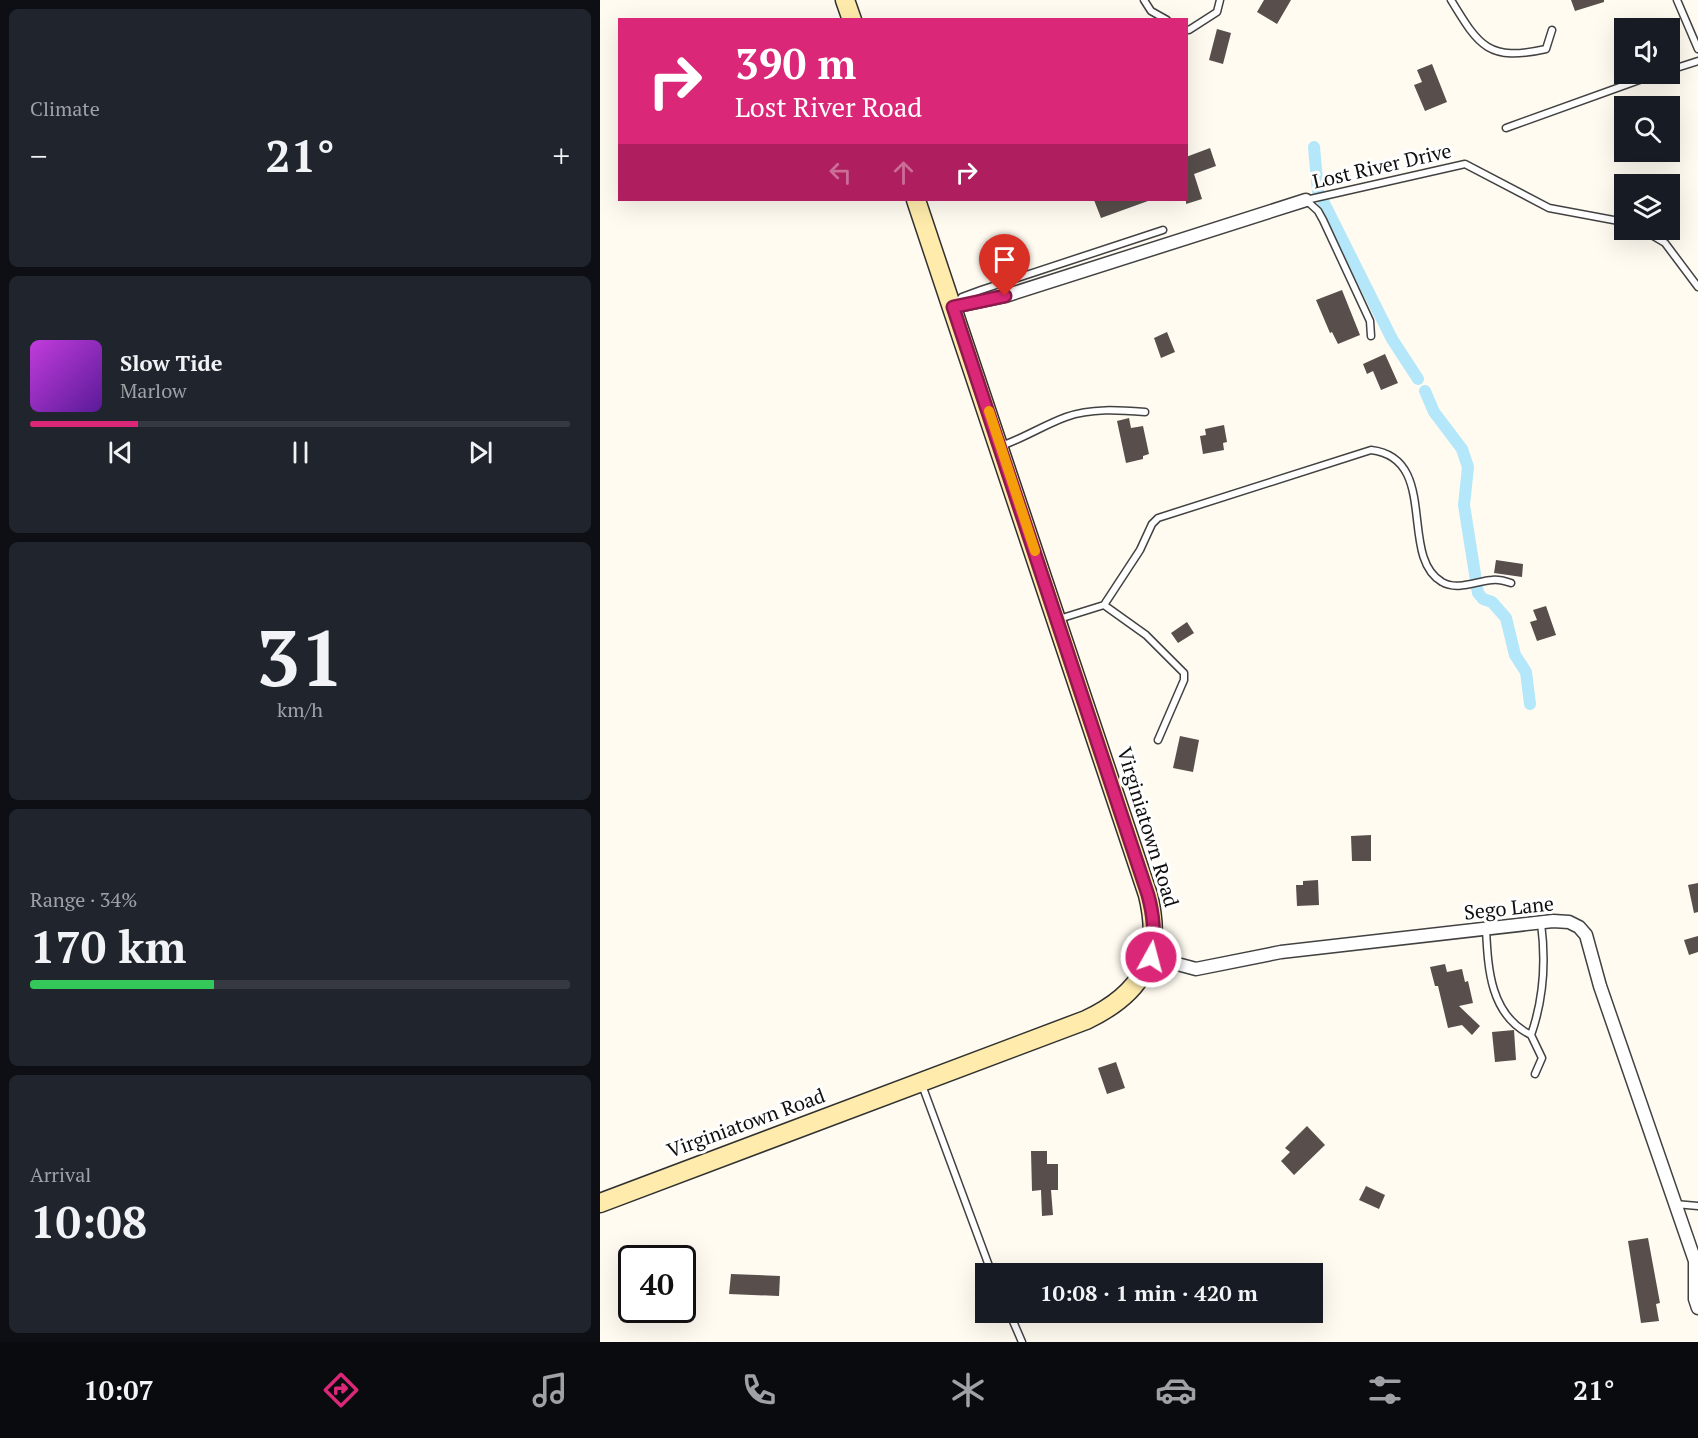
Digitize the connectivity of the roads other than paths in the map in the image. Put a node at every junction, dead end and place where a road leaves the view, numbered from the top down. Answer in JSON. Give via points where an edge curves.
{"nodes":[{"id":1,"x":845,"y":0,"type":"edge"},
{"id":2,"x":1144,"y":0,"type":"edge"},
{"id":3,"x":1220,"y":0,"type":"edge"},
{"id":4,"x":1451,"y":0,"type":"edge"},
{"id":5,"x":1677,"y":0,"type":"edge"},
{"id":6,"x":851,"y":18,"type":"edge"},
{"id":7,"x":1163,"y":18,"type":"edge"},
{"id":8,"x":1188,"y":30,"type":"edge"},
{"id":9,"x":1552,"y":30,"type":"dead end"},
{"id":10,"x":1698,"y":49,"type":"edge"},
{"id":11,"x":1698,"y":61,"type":"edge"},
{"id":12,"x":1680,"y":67,"type":"edge"},
{"id":13,"x":1628,"y":84,"type":"edge"},
{"id":14,"x":1506,"y":128,"type":"dead end"},
{"id":15,"x":916,"y":201,"type":"edge"},
{"id":16,"x":1306,"y":201,"type":"junction"},
{"id":17,"x":1614,"y":220,"type":"edge"},
{"id":18,"x":1163,"y":230,"type":"dead end"},
{"id":19,"x":1660,"y":240,"type":"edge"},
{"id":20,"x":1698,"y":287,"type":"edge"},
{"id":21,"x":953,"y":307,"type":"junction"},
{"id":22,"x":1371,"y":336,"type":"dead end"},
{"id":23,"x":1145,"y":412,"type":"dead end"},
{"id":24,"x":1001,"y":446,"type":"junction"},
{"id":25,"x":1510,"y":583,"type":"dead end"},
{"id":26,"x":1104,"y":605,"type":"junction"},
{"id":27,"x":1058,"y":619,"type":"junction"},
{"id":28,"x":1158,"y":740,"type":"dead end"},
{"id":29,"x":1541,"y":923,"type":"junction"},
{"id":30,"x":1486,"y":929,"type":"junction"},
{"id":31,"x":1151,"y":957,"type":"junction"},
{"id":32,"x":1531,"y":1035,"type":"junction"},
{"id":33,"x":1535,"y":1074,"type":"dead end"},
{"id":34,"x":921,"y":1082,"type":"junction"},
{"id":35,"x":600,"y":1203,"type":"edge"},
{"id":36,"x":1675,"y":1204,"type":"junction"},
{"id":37,"x":1698,"y":1206,"type":"edge"},
{"id":38,"x":988,"y":1263,"type":"edge"},
{"id":39,"x":1698,"y":1308,"type":"edge"},
{"id":40,"x":1014,"y":1323,"type":"edge"},
{"id":41,"x":1022,"y":1342,"type":"edge"}],
"edges":[{"from":1,"to":6,"type":"street"},
{"from":2,"to":7,"type":"lane","via":[[1151,11]]},
{"from":3,"to":8,"type":"lane","via":[[1217,12]]},
{"from":4,"to":9,"type":"lane","via":[[1475,39],[1494,50],[1518,55],[1546,49]]},
{"from":5,"to":10,"type":"lane"},
{"from":11,"to":12,"type":"lane"},
{"from":13,"to":14,"type":"lane"},
{"from":15,"to":21,"type":"street","name":"Virginiatown Road"},
{"from":16,"to":17,"type":"lane","name":"Lost River Drive","via":[[1465,164],[1549,208]]},
{"from":16,"to":21,"type":"street","via":[[1005,296]]},
{"from":16,"to":22,"type":"lane","via":[[1323,220],[1370,321]]},
{"from":18,"to":21,"type":"lane","via":[[981,290],[962,297]]},
{"from":19,"to":20,"type":"lane"},
{"from":21,"to":24,"type":"street","name":"Virginiatown Road"},
{"from":23,"to":24,"type":"lane","via":[[1080,413]]},
{"from":24,"to":27,"type":"street","name":"Virginiatown Road"},
{"from":25,"to":26,"type":"lane","via":[[1495,579],[1459,586],[1442,582],[1428,565],[1410,480],[1403,465],[1394,456],[1371,450],[1158,518]]},
{"from":26,"to":27,"type":"lane"},
{"from":26,"to":28,"type":"lane","via":[[1146,635],[1184,673]]},
{"from":27,"to":31,"type":"street","name":"Virginiatown Road","via":[[1148,895],[1155,938]]},
{"from":29,"to":30,"type":"street","name":"Sego Lane"},
{"from":29,"to":32,"type":"lane","via":[[1544,970],[1539,1013]]},
{"from":29,"to":36,"type":"street","name":"Sego Lane","via":[[1569,922],[1586,935]]},
{"from":30,"to":31,"type":"street","name":"Sego Lane","via":[[1281,952],[1196,969]]},
{"from":30,"to":32,"type":"lane","via":[[1494,992],[1510,1021]]},
{"from":31,"to":34,"type":"street","name":"Virginiatown Road","via":[[1130,992],[1101,1013]]},
{"from":32,"to":33,"type":"lane","via":[[1542,1058]]},
{"from":34,"to":35,"type":"street","name":"Virginiatown Road"},
{"from":34,"to":38,"type":"lane"},
{"from":36,"to":37,"type":"lane"},
{"from":36,"to":39,"type":"street","name":"Sego Lane","via":[[1695,1262]]},
{"from":40,"to":41,"type":"lane"}]}
